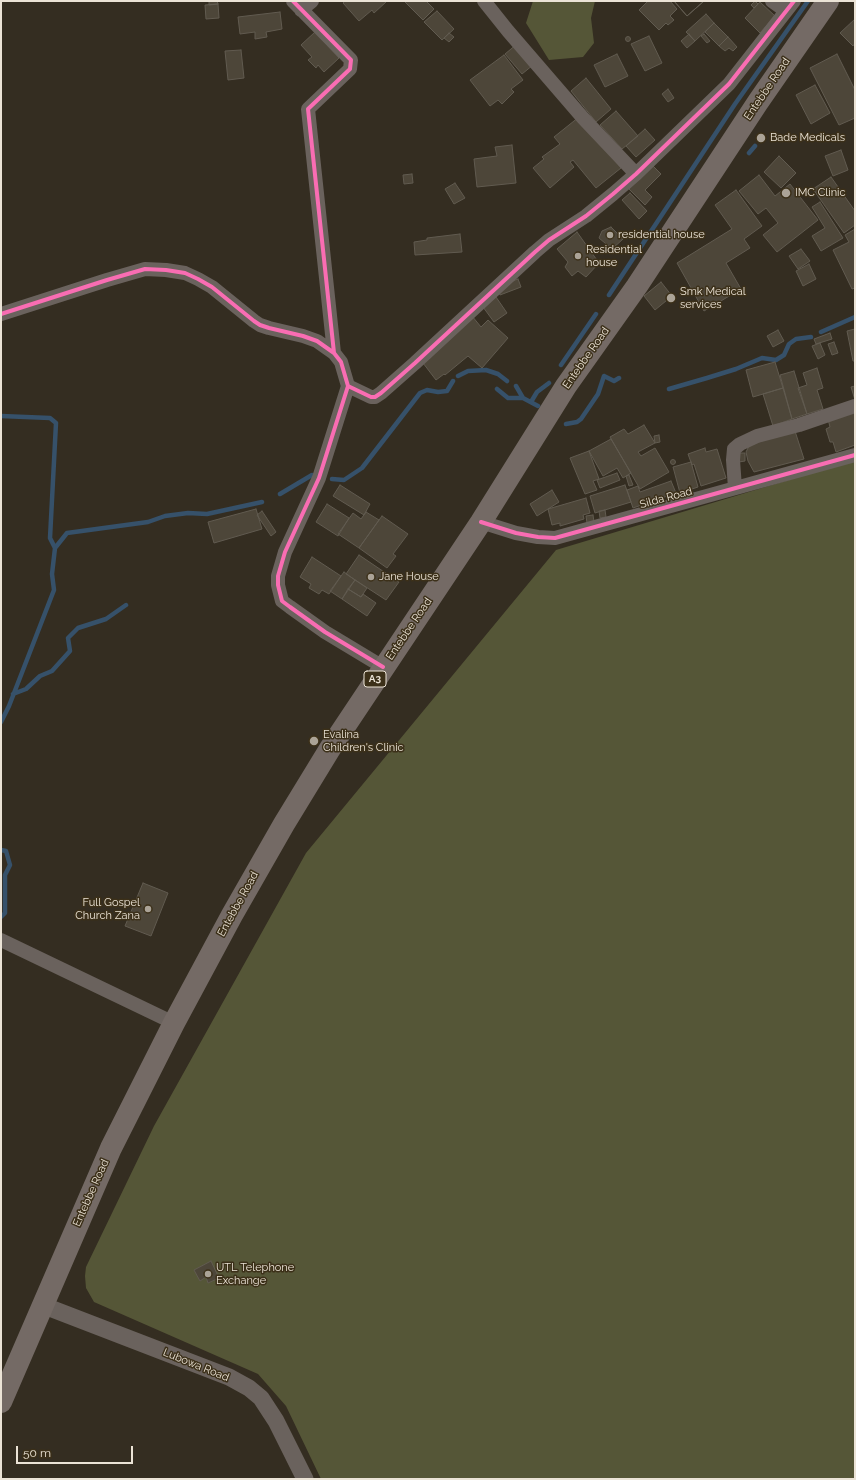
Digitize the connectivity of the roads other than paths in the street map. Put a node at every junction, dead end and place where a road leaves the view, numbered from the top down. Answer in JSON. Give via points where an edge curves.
{"nodes":[{"id":1,"x":484,"y":1,"type":"edge"},
{"id":2,"x":772,"y":1,"type":"edge"},
{"id":3,"x":828,"y":1,"type":"edge"},
{"id":4,"x":302,"y":4,"type":"edge"},
{"id":5,"x":790,"y":6,"type":"edge"},
{"id":6,"x":636,"y":174,"type":"junction"},
{"id":7,"x":1,"y":314,"type":"edge"},
{"id":8,"x":334,"y":353,"type":"junction"},
{"id":9,"x":348,"y":386,"type":"junction"},
{"id":10,"x":855,"y":406,"type":"edge"},
{"id":11,"x":855,"y":455,"type":"edge"},
{"id":12,"x":735,"y":488,"type":"junction"},
{"id":13,"x":481,"y":522,"type":"junction"},
{"id":14,"x":383,"y":667,"type":"junction"},
{"id":15,"x":1,"y":940,"type":"edge"},
{"id":16,"x":174,"y":1023,"type":"junction"},
{"id":17,"x":42,"y":1305,"type":"junction"},
{"id":18,"x":1,"y":1402,"type":"edge"},
{"id":19,"x":305,"y":1479,"type":"edge"}],
"edges":[{"from":1,"to":6,"type":"street","via":[[578,112]]},
{"from":2,"to":5,"type":"street"},
{"from":3,"to":13,"type":"main road","name":"Entebbe Road","number":"A3","via":[[637,286],[566,386]]},
{"from":4,"to":8,"type":"street","via":[[351,60],[350,69],[308,109]]},
{"from":5,"to":6,"type":"street","via":[[729,84]]},
{"from":6,"to":9,"type":"street","via":[[586,216],[535,252],[381,393],[371,397]]},
{"from":7,"to":8,"type":"street","via":[[146,269],[166,270],[185,273],[203,281],[260,325],[303,336]]},
{"from":8,"to":9,"type":"street","via":[[341,362]]},
{"from":9,"to":14,"type":"street","via":[[319,478],[285,552],[278,585],[282,601],[325,632]]},
{"from":10,"to":12,"type":"street","via":[[757,436],[740,444],[734,449],[732,460]]},
{"from":11,"to":12,"type":"street","name":"Silda Road"},
{"from":12,"to":13,"type":"street","name":"Silda Road","via":[[555,538],[516,533]]},
{"from":13,"to":14,"type":"main road","name":"Entebbe Road","number":"A3"},
{"from":14,"to":16,"type":"main road","name":"Entebbe Road","number":"A3","via":[[284,824]]},
{"from":15,"to":16,"type":"street"},
{"from":16,"to":17,"type":"main road","name":"Entebbe Road","number":"A3","via":[[111,1148]]},
{"from":17,"to":18,"type":"main road","name":"Entebbe Road","number":"A3"},
{"from":17,"to":19,"type":"street","name":"Lubowa Road","via":[[229,1377],[249,1388],[261,1398],[276,1420]]}]}
